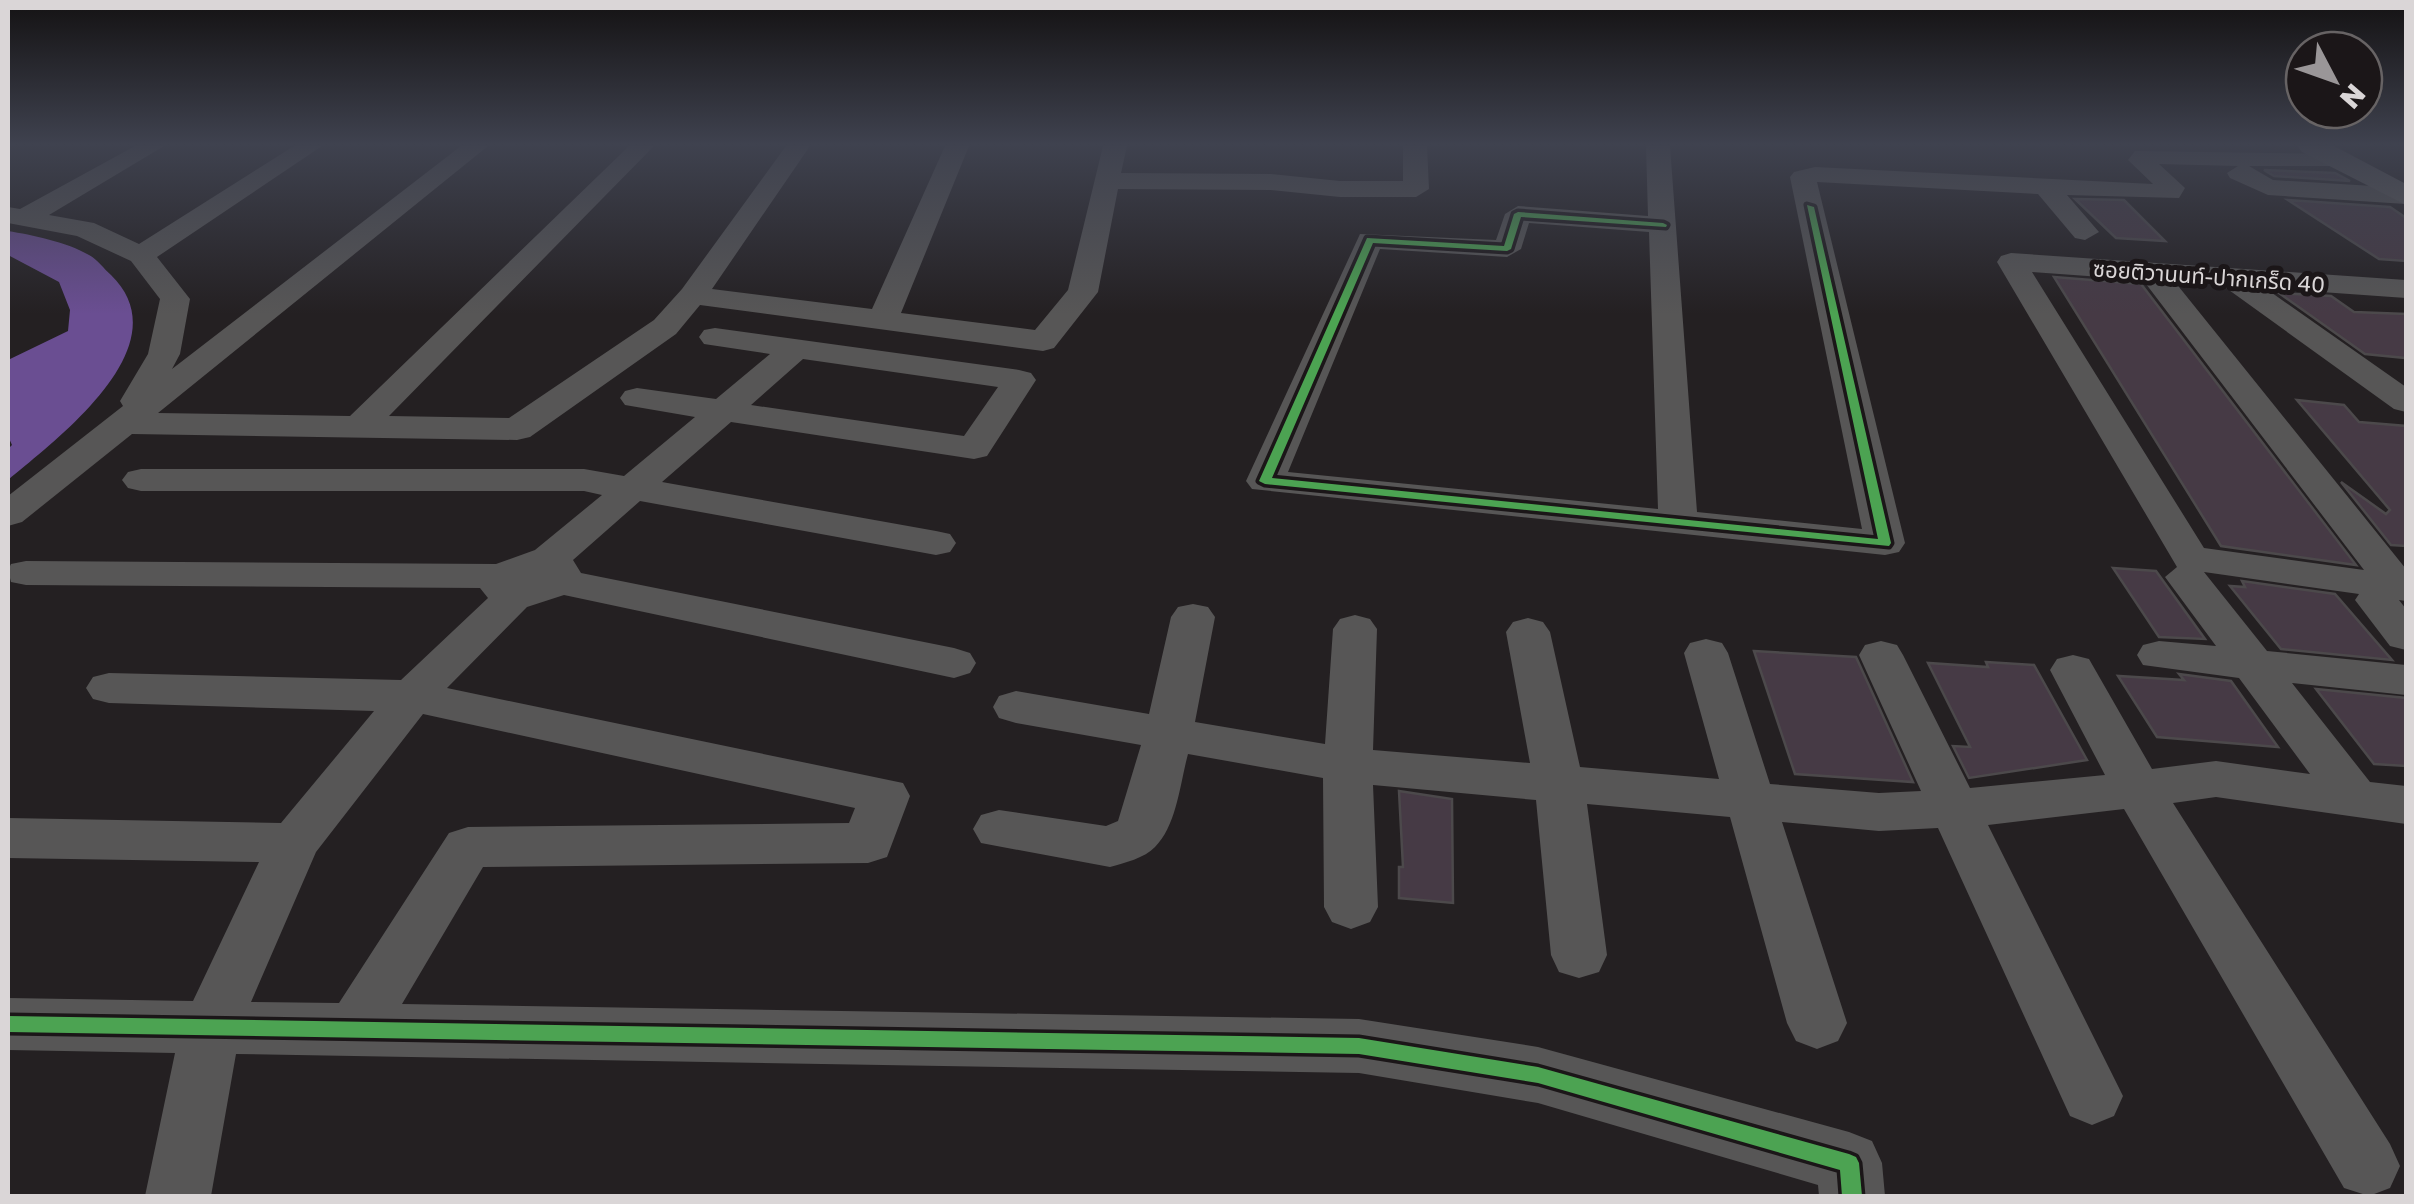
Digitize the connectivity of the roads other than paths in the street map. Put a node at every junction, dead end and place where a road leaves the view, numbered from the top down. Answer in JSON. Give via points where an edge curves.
{"nodes":[{"id":1,"x":43,"y":202,"type":"edge"},
{"id":2,"x":223,"y":202,"type":"edge"},
{"id":3,"x":405,"y":202,"type":"edge"},
{"id":4,"x":585,"y":202,"type":"edge"},
{"id":5,"x":759,"y":202,"type":"edge"},
{"id":6,"x":933,"y":202,"type":"edge"},
{"id":7,"x":1105,"y":202,"type":"edge"},
{"id":8,"x":1661,"y":202,"type":"edge"},
{"id":9,"x":1809,"y":202,"type":"edge"},
{"id":10,"x":2059,"y":202,"type":"edge"},
{"id":11,"x":1662,"y":215,"type":"junction"},
{"id":12,"x":16,"y":216,"type":"edge"},
{"id":13,"x":2085,"y":232,"type":"dead end"},
{"id":14,"x":141,"y":255,"type":"junction"},
{"id":15,"x":2152,"y":272,"type":"junction"},
{"id":16,"x":2230,"y":277,"type":"junction"},
{"id":17,"x":2405,"y":290,"type":"edge"},
{"id":18,"x":693,"y":296,"type":"junction"},
{"id":19,"x":884,"y":318,"type":"junction"},
{"id":20,"x":715,"y":337,"type":"dead end"},
{"id":21,"x":796,"y":348,"type":"junction"},
{"id":22,"x":636,"y":398,"type":"dead end"},
{"id":23,"x":2406,"y":402,"type":"edge"},
{"id":24,"x":722,"y":410,"type":"junction"},
{"id":25,"x":124,"y":423,"type":"junction"},
{"id":26,"x":360,"y":426,"type":"junction"},
{"id":27,"x":141,"y":480,"type":"dead end"},
{"id":28,"x":633,"y":486,"type":"junction"},
{"id":29,"x":8,"y":514,"type":"edge"},
{"id":30,"x":1678,"y":522,"type":"junction"},
{"id":31,"x":936,"y":543,"type":"dead end"},
{"id":32,"x":26,"y":573,"type":"dead end"},
{"id":33,"x":2186,"y":576,"type":"dead end"},
{"id":34,"x":531,"y":578,"type":"junction"},
{"id":35,"x":2394,"y":592,"type":"edge"},
{"id":36,"x":1193,"y":617,"type":"dead end"},
{"id":37,"x":1355,"y":629,"type":"dead end"},
{"id":38,"x":1528,"y":632,"type":"dead end"},
{"id":39,"x":2406,"y":636,"type":"edge"},
{"id":40,"x":1706,"y":653,"type":"dead end"},
{"id":41,"x":1881,"y":655,"type":"dead end"},
{"id":42,"x":2159,"y":655,"type":"dead end"},
{"id":43,"x":954,"y":663,"type":"dead end"},
{"id":44,"x":2255,"y":667,"type":"junction"},
{"id":45,"x":2072,"y":670,"type":"dead end"},
{"id":46,"x":2406,"y":680,"type":"edge"},
{"id":47,"x":108,"y":688,"type":"dead end"},
{"id":48,"x":412,"y":696,"type":"junction"},
{"id":49,"x":1016,"y":707,"type":"dead end"},
{"id":50,"x":1169,"y":734,"type":"junction"},
{"id":51,"x":1348,"y":765,"type":"junction"},
{"id":52,"x":1560,"y":784,"type":"junction"},
{"id":53,"x":2138,"y":788,"type":"junction"},
{"id":54,"x":1752,"y":801,"type":"junction"},
{"id":55,"x":1956,"y":808,"type":"junction"},
{"id":56,"x":2387,"y":809,"type":"edge"},
{"id":57,"x":999,"y":829,"type":"dead end"},
{"id":58,"x":8,"y":838,"type":"edge"},
{"id":59,"x":294,"y":843,"type":"junction"},
{"id":60,"x":1351,"y":907,"type":"dead end"},
{"id":61,"x":1578,"y":955,"type":"dead end"},
{"id":62,"x":1816,"y":1023,"type":"dead end"},
{"id":63,"x":8,"y":1024,"type":"edge"},
{"id":64,"x":211,"y":1026,"type":"junction"},
{"id":65,"x":356,"y":1028,"type":"junction"},
{"id":66,"x":2092,"y":1096,"type":"dead end"},
{"id":67,"x":2367,"y":1166,"type":"dead end"},
{"id":68,"x":178,"y":1196,"type":"edge"},
{"id":69,"x":1852,"y":1196,"type":"edge"}],
"edges":[{"from":1,"to":12,"type":"street"},
{"from":2,"to":14,"type":"street"},
{"from":3,"to":25,"type":"street"},
{"from":4,"to":26,"type":"street"},
{"from":5,"to":18,"type":"street"},
{"from":6,"to":19,"type":"street"},
{"from":7,"to":19,"type":"street","via":[[1083,292],[1043,341]]},
{"from":8,"to":11,"type":"street"},
{"from":9,"to":30,"type":"street","via":[[1885,543]]},
{"from":10,"to":13,"type":"street"},
{"from":11,"to":30,"type":"street"},
{"from":11,"to":30,"type":"street","via":[[1518,214],[1507,249],[1370,240],[1265,482]]},
{"from":12,"to":14,"type":"street","via":[[84,229]]},
{"from":14,"to":25,"type":"street","via":[[175,299],[164,354]]},
{"from":15,"to":16,"type":"street","name":"ซอยติวานนท์-ปากเกร็ด 40"},
{"from":15,"to":35,"type":"street"},
{"from":15,"to":35,"type":"street","name":"ซอยติวานนท์-ปากเกร็ด 40","via":[[2011,262],[2190,558]]},
{"from":16,"to":17,"type":"street","name":"ซอยติวานนท์-ปากเกร็ด 40"},
{"from":16,"to":23,"type":"street"},
{"from":18,"to":19,"type":"street"},
{"from":18,"to":26,"type":"street","via":[[665,326],[517,429]]},
{"from":20,"to":21,"type":"street"},
{"from":21,"to":24,"type":"street"},
{"from":21,"to":24,"type":"street","via":[[1019,380],[974,448]]},
{"from":22,"to":24,"type":"street"},
{"from":24,"to":28,"type":"street"},
{"from":25,"to":26,"type":"street"},
{"from":25,"to":29,"type":"street"},
{"from":27,"to":28,"type":"street","via":[[584,480]]},
{"from":28,"to":31,"type":"street"},
{"from":28,"to":34,"type":"street"},
{"from":32,"to":34,"type":"street"},
{"from":33,"to":44,"type":"street"},
{"from":34,"to":43,"type":"street"},
{"from":34,"to":48,"type":"street"},
{"from":35,"to":39,"type":"street"},
{"from":36,"to":50,"type":"street"},
{"from":37,"to":51,"type":"street"},
{"from":38,"to":52,"type":"street"},
{"from":40,"to":54,"type":"street"},
{"from":41,"to":55,"type":"street"},
{"from":42,"to":44,"type":"street"},
{"from":44,"to":46,"type":"street"},
{"from":44,"to":56,"type":"street"},
{"from":45,"to":53,"type":"street"},
{"from":47,"to":48,"type":"street"},
{"from":48,"to":59,"type":"street"},
{"from":48,"to":65,"type":"street","via":[[885,796],[868,843],[468,847]]},
{"from":49,"to":50,"type":"street"},
{"from":50,"to":51,"type":"street"},
{"from":50,"to":57,"type":"street","via":[[1145,820],[1126,842],[1087,846]]},
{"from":51,"to":52,"type":"street"},
{"from":51,"to":60,"type":"street"},
{"from":52,"to":54,"type":"street"},
{"from":52,"to":61,"type":"street"},
{"from":53,"to":55,"type":"street"},
{"from":53,"to":56,"type":"street","via":[[2216,779]]},
{"from":53,"to":67,"type":"street"},
{"from":54,"to":55,"type":"street","via":[[1879,812]]},
{"from":54,"to":62,"type":"street"},
{"from":55,"to":66,"type":"street"},
{"from":58,"to":59,"type":"street"},
{"from":59,"to":64,"type":"street"},
{"from":63,"to":64,"type":"street"},
{"from":64,"to":65,"type":"street"},
{"from":64,"to":68,"type":"street"},
{"from":65,"to":69,"type":"street","via":[[1359,1046],[1538,1076],[1849,1162]]}]}
